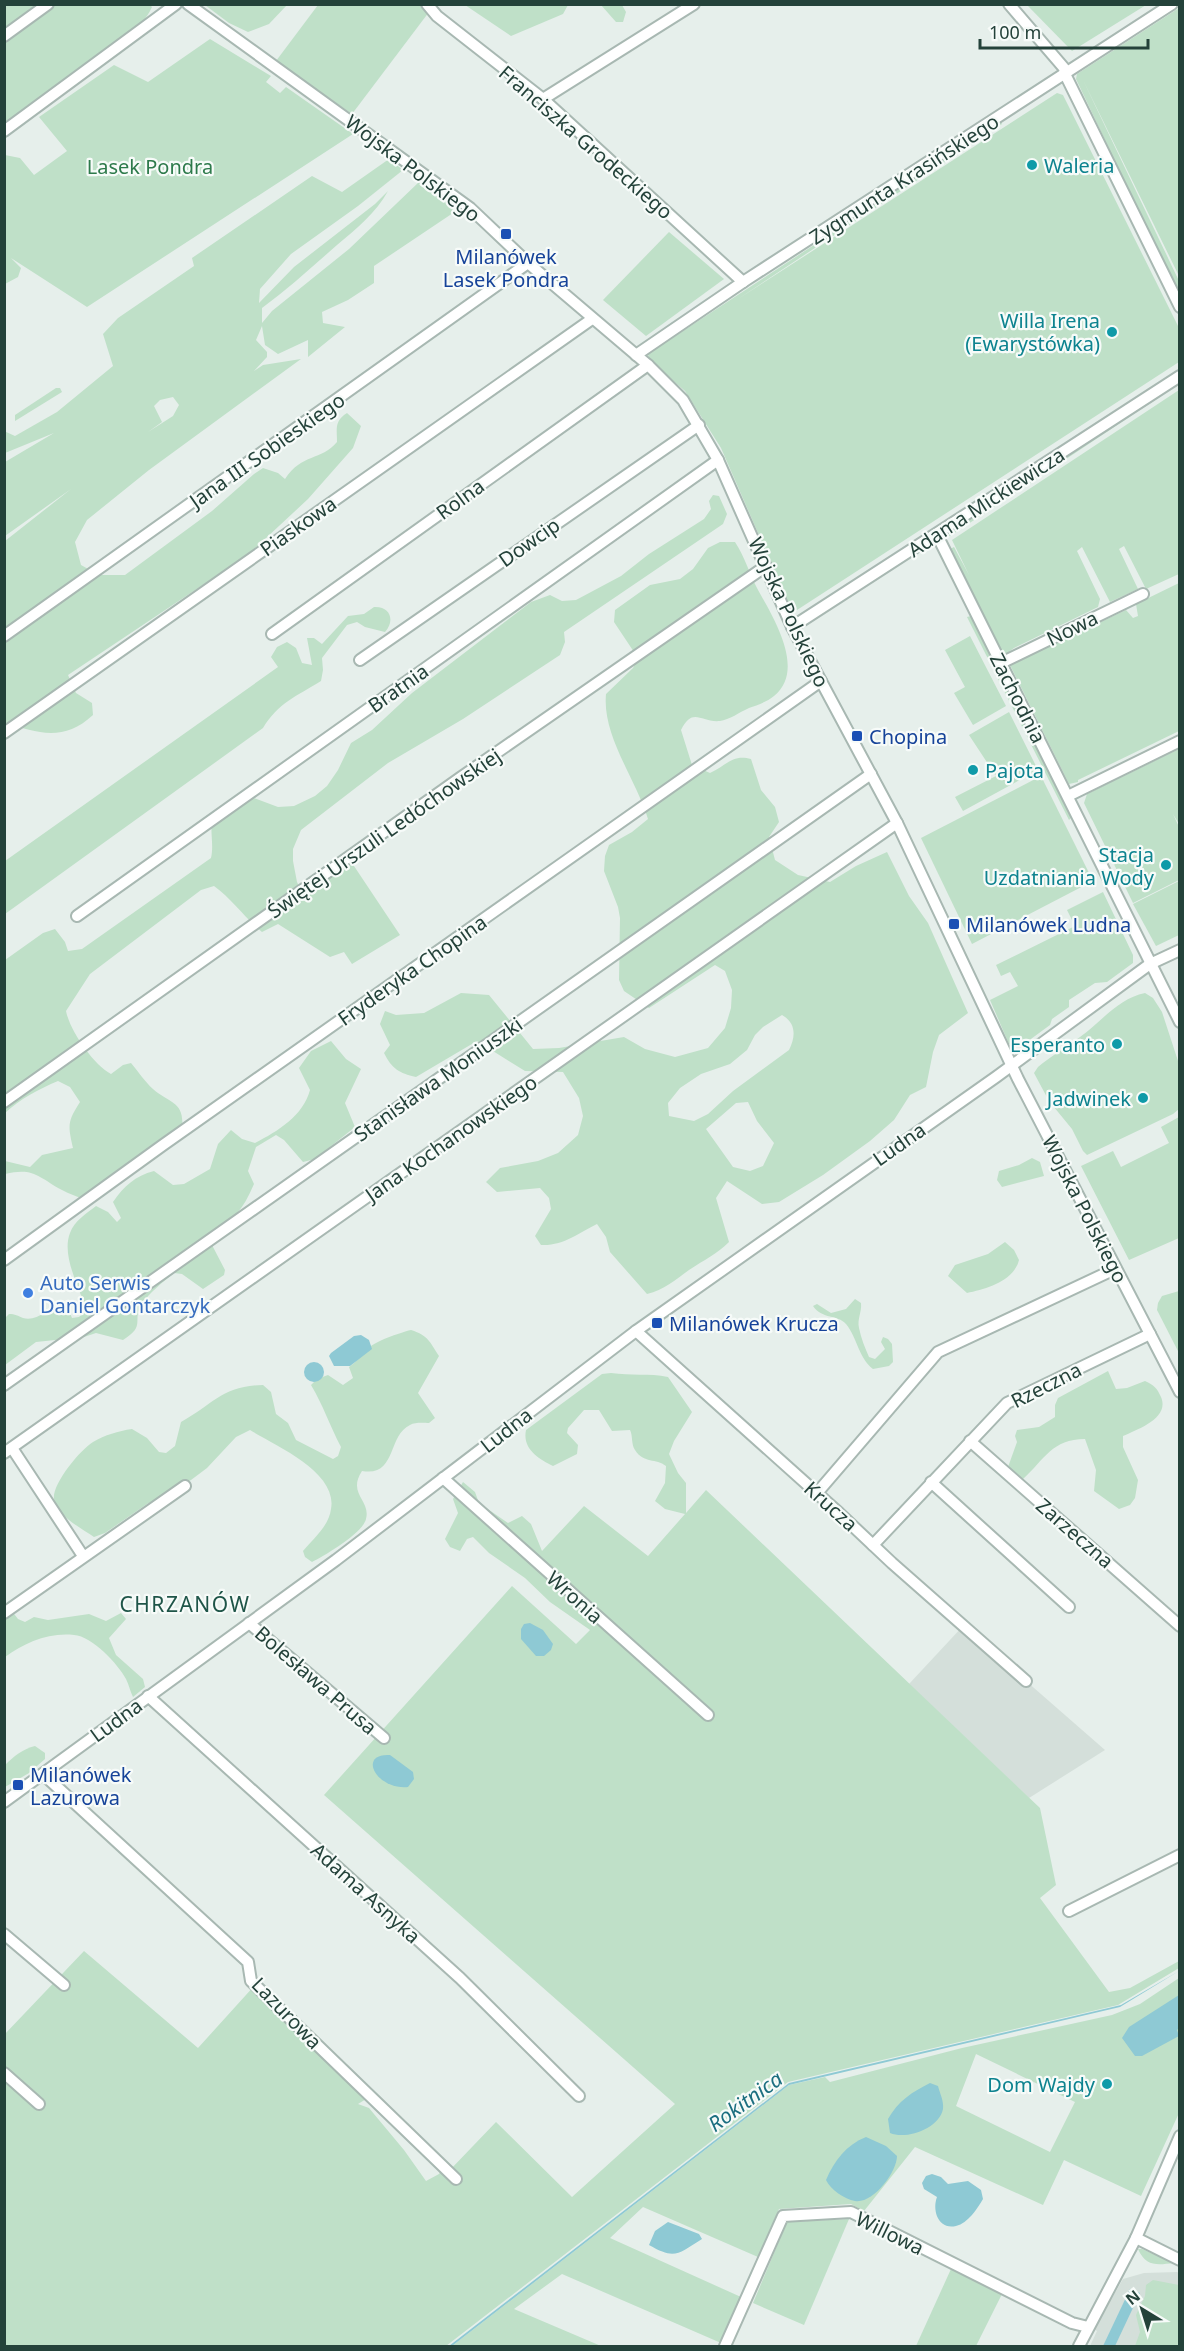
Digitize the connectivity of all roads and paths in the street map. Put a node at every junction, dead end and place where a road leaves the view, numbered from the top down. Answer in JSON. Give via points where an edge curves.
{"nodes":[{"id":1,"x":48,"y":4,"type":"edge"},
{"id":2,"x":176,"y":4,"type":"edge"},
{"id":3,"x":188,"y":4,"type":"edge"},
{"id":4,"x":427,"y":4,"type":"edge"},
{"id":5,"x":694,"y":4,"type":"edge"},
{"id":6,"x":1009,"y":4,"type":"edge"},
{"id":7,"x":1172,"y":4,"type":"edge"},
{"id":8,"x":4,"y":36,"type":"edge"},
{"id":9,"x":1065,"y":74,"type":"junction"},
{"id":10,"x":543,"y":99,"type":"junction"},
{"id":11,"x":4,"y":131,"type":"edge"},
{"id":12,"x":528,"y":263,"type":"junction"},
{"id":13,"x":743,"y":282,"type":"junction"},
{"id":14,"x":1179,"y":307,"type":"edge"},
{"id":15,"x":592,"y":319,"type":"junction"},
{"id":16,"x":636,"y":355,"type":"junction"},
{"id":17,"x":648,"y":365,"type":"junction"},
{"id":18,"x":1179,"y":376,"type":"edge"},
{"id":19,"x":699,"y":425,"type":"junction"},
{"id":20,"x":718,"y":460,"type":"junction"},
{"id":21,"x":937,"y":535,"type":"junction"},
{"id":22,"x":766,"y":566,"type":"junction"},
{"id":23,"x":1143,"y":594,"type":"dead end"},
{"id":24,"x":792,"y":627,"type":"junction"},
{"id":25,"x":272,"y":634,"type":"dead end"},
{"id":26,"x":4,"y":636,"type":"edge"},
{"id":27,"x":360,"y":660,"type":"dead end"},
{"id":28,"x":1001,"y":663,"type":"junction"},
{"id":29,"x":821,"y":681,"type":"junction"},
{"id":30,"x":4,"y":733,"type":"edge"},
{"id":31,"x":1179,"y":741,"type":"edge"},
{"id":32,"x":871,"y":774,"type":"junction"},
{"id":33,"x":1068,"y":796,"type":"junction"},
{"id":34,"x":897,"y":823,"type":"junction"},
{"id":35,"x":77,"y":916,"type":"dead end"},
{"id":36,"x":1179,"y":950,"type":"edge"},
{"id":37,"x":1150,"y":964,"type":"junction"},
{"id":38,"x":1179,"y":1022,"type":"edge"},
{"id":39,"x":1011,"y":1065,"type":"junction"},
{"id":40,"x":4,"y":1102,"type":"edge"},
{"id":41,"x":4,"y":1260,"type":"edge"},
{"id":42,"x":1115,"y":1269,"type":"junction"},
{"id":43,"x":636,"y":1331,"type":"junction"},
{"id":44,"x":1150,"y":1334,"type":"junction"},
{"id":45,"x":4,"y":1385,"type":"edge"},
{"id":46,"x":1179,"y":1392,"type":"edge"},
{"id":47,"x":970,"y":1441,"type":"junction"},
{"id":48,"x":8,"y":1450,"type":"edge"},
{"id":49,"x":443,"y":1478,"type":"junction"},
{"id":50,"x":931,"y":1482,"type":"junction"},
{"id":51,"x":185,"y":1486,"type":"dead end"},
{"id":52,"x":817,"y":1493,"type":"junction"},
{"id":53,"x":873,"y":1545,"type":"junction"},
{"id":54,"x":83,"y":1556,"type":"junction"},
{"id":55,"x":1069,"y":1607,"type":"dead end"},
{"id":56,"x":4,"y":1613,"type":"edge"},
{"id":57,"x":249,"y":1623,"type":"junction"},
{"id":58,"x":1179,"y":1626,"type":"edge"},
{"id":59,"x":1026,"y":1681,"type":"dead end"},
{"id":60,"x":148,"y":1696,"type":"junction"},
{"id":61,"x":708,"y":1715,"type":"dead end"},
{"id":62,"x":384,"y":1738,"type":"dead end"},
{"id":63,"x":43,"y":1774,"type":"junction"},
{"id":64,"x":4,"y":1802,"type":"edge"},
{"id":65,"x":1179,"y":1855,"type":"edge"},
{"id":66,"x":1069,"y":1911,"type":"dead end"},
{"id":67,"x":4,"y":1934,"type":"edge"},
{"id":68,"x":64,"y":1985,"type":"dead end"},
{"id":69,"x":4,"y":2073,"type":"edge"},
{"id":70,"x":579,"y":2096,"type":"dead end"},
{"id":71,"x":39,"y":2104,"type":"dead end"},
{"id":72,"x":1179,"y":2136,"type":"edge"},
{"id":73,"x":456,"y":2179,"type":"dead end"},
{"id":74,"x":1136,"y":2238,"type":"junction"},
{"id":75,"x":1179,"y":2260,"type":"edge"},
{"id":76,"x":1088,"y":2327,"type":"junction"},
{"id":77,"x":725,"y":2346,"type":"edge"},
{"id":78,"x":1079,"y":2346,"type":"edge"}],
"edges":[{"from":1,"to":8,"type":"street"},
{"from":2,"to":11,"type":"street"},
{"from":3,"to":12,"type":"street","name":"Wojska Polskiego","via":[[454,195]]},
{"from":4,"to":10,"type":"street","name":"Franciszka Grodeckiego"},
{"from":5,"to":10,"type":"street"},
{"from":6,"to":9,"type":"street","via":[[1062,64]]},
{"from":7,"to":9,"type":"street","name":"Zygmunta Krasińskiego"},
{"from":9,"to":13,"type":"street","name":"Zygmunta Krasińskiego"},
{"from":9,"to":14,"type":"street"},
{"from":10,"to":13,"type":"street","name":"Franciszka Grodeckiego"},
{"from":12,"to":15,"type":"street","name":"Wojska Polskiego"},
{"from":12,"to":26,"type":"street","name":"Jana III Sobieskiego"},
{"from":13,"to":16,"type":"street","name":"Zygmunta Krasińskiego"},
{"from":15,"to":16,"type":"street","name":"Wojska Polskiego"},
{"from":15,"to":30,"type":"street","name":"Piaskowa"},
{"from":16,"to":17,"type":"street","name":"Wojska Polskiego"},
{"from":17,"to":19,"type":"street","name":"Wojska Polskiego","via":[[683,400]]},
{"from":17,"to":25,"type":"street","name":"Rolna"},
{"from":18,"to":21,"type":"street","name":"Adama Mickiewicza"},
{"from":19,"to":20,"type":"street","name":"Wojska Polskiego"},
{"from":19,"to":27,"type":"street","name":"Dowcip"},
{"from":20,"to":22,"type":"street","name":"Wojska Polskiego"},
{"from":20,"to":35,"type":"street","name":"Bratnia"},
{"from":21,"to":24,"type":"street","name":"Adama Mickiewicza"},
{"from":21,"to":28,"type":"street","name":"Zachodnia"},
{"from":22,"to":24,"type":"street","name":"Wojska Polskiego"},
{"from":22,"to":40,"type":"street","name":"Świętej Urszuli Ledóchowskiej"},
{"from":23,"to":28,"type":"street","name":"Nowa"},
{"from":24,"to":29,"type":"street","name":"Wojska Polskiego"},
{"from":28,"to":33,"type":"street","name":"Zachodnia"},
{"from":29,"to":32,"type":"street","name":"Wojska Polskiego"},
{"from":29,"to":41,"type":"street","name":"Fryderyka Chopina"},
{"from":31,"to":33,"type":"street"},
{"from":32,"to":34,"type":"street","name":"Wojska Polskiego"},
{"from":32,"to":45,"type":"street","name":"Stanisława Moniuszki"},
{"from":33,"to":37,"type":"street","name":"Zachodnia"},
{"from":34,"to":39,"type":"street","name":"Wojska Polskiego"},
{"from":34,"to":48,"type":"street","name":"Jana Kochanowskiego"},
{"from":36,"to":37,"type":"street","name":"Ludna"},
{"from":37,"to":38,"type":"street","name":"Zachodnia"},
{"from":37,"to":39,"type":"street","name":"Ludna"},
{"from":39,"to":42,"type":"street","name":"Wojska Polskiego"},
{"from":39,"to":43,"type":"street","name":"Ludna"},
{"from":42,"to":44,"type":"street","name":"Wojska Polskiego"},
{"from":42,"to":52,"type":"street","via":[[938,1353]]},
{"from":43,"to":49,"type":"street","name":"Ludna"},
{"from":43,"to":52,"type":"street","name":"Krucza"},
{"from":44,"to":46,"type":"street","name":"Wojska Polskiego"},
{"from":44,"to":47,"type":"street","name":"Rzeczna","via":[[1007,1404]]},
{"from":47,"to":50,"type":"street","name":"Rzeczna"},
{"from":47,"to":58,"type":"street","name":"Zarzeczna"},
{"from":48,"to":54,"type":"street"},
{"from":49,"to":57,"type":"street","name":"Ludna"},
{"from":49,"to":61,"type":"street","name":"Wronia"},
{"from":50,"to":53,"type":"street","name":"Rzeczna"},
{"from":50,"to":55,"type":"street"},
{"from":51,"to":54,"type":"street"},
{"from":52,"to":53,"type":"street","name":"Krucza"},
{"from":53,"to":59,"type":"street","name":"Krucza"},
{"from":54,"to":56,"type":"street"},
{"from":57,"to":60,"type":"street","name":"Ludna"},
{"from":57,"to":62,"type":"street","name":"Bolesława Prusa"},
{"from":60,"to":63,"type":"street","name":"Ludna"},
{"from":60,"to":70,"type":"street","name":"Adama Asnyka","via":[[460,1978]]},
{"from":63,"to":64,"type":"street","name":"Ludna"},
{"from":63,"to":73,"type":"street","name":"Lazurowa","via":[[248,1962],[250,1981]]},
{"from":65,"to":66,"type":"street"},
{"from":67,"to":68,"type":"street"},
{"from":69,"to":71,"type":"street"},
{"from":72,"to":74,"type":"street"},
{"from":74,"to":75,"type":"street"},
{"from":74,"to":76,"type":"street"},
{"from":76,"to":77,"type":"street","name":"Willowa","via":[[1072,2323],[851,2212],[783,2216]]},
{"from":76,"to":78,"type":"street"}]}
